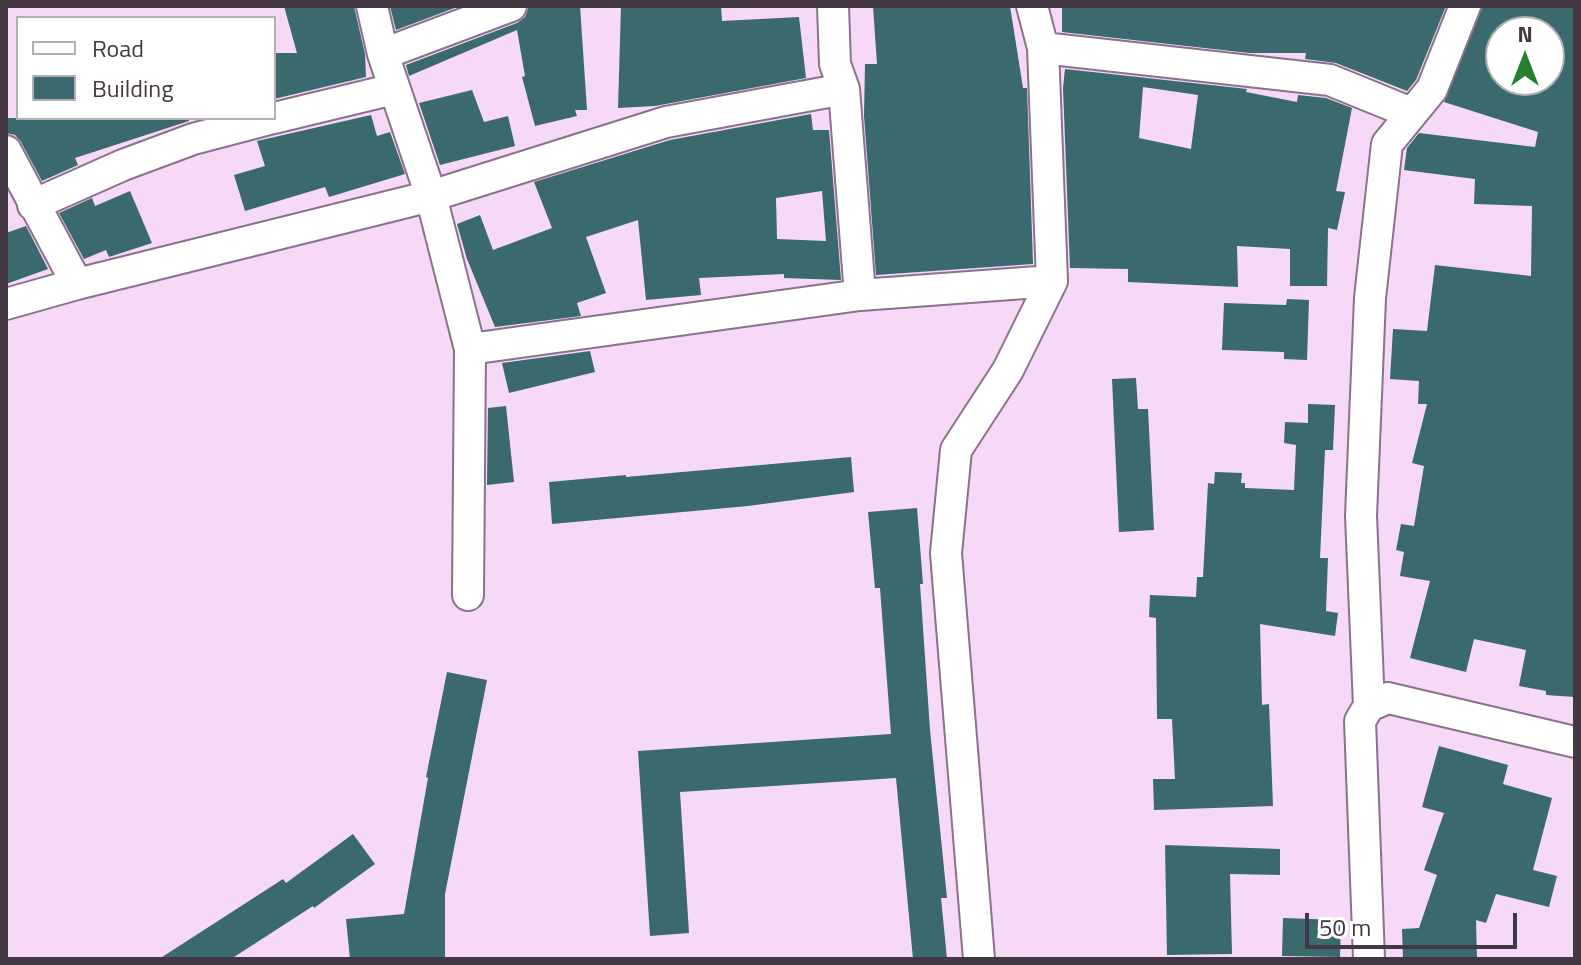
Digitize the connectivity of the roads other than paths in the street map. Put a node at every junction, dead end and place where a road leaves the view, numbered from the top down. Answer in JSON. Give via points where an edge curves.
{"nodes":[{"id":1,"x":372,"y":6,"type":"edge"},
{"id":2,"x":511,"y":6,"type":"edge"},
{"id":3,"x":833,"y":6,"type":"edge"},
{"id":4,"x":1032,"y":6,"type":"edge"},
{"id":5,"x":1465,"y":6,"type":"edge"},
{"id":6,"x":1043,"y":48,"type":"junction"},
{"id":7,"x":383,"y":54,"type":"junction"},
{"id":8,"x":394,"y":89,"type":"junction"},
{"id":9,"x":844,"y":89,"type":"junction"},
{"id":10,"x":1411,"y":113,"type":"junction"},
{"id":11,"x":276,"y":118,"type":"edge"},
{"id":12,"x":266,"y":120,"type":"edge"},
{"id":13,"x":6,"y":151,"type":"edge"},
{"id":14,"x":431,"y":196,"type":"junction"},
{"id":15,"x":33,"y":205,"type":"junction"},
{"id":16,"x":1052,"y":281,"type":"junction"},
{"id":17,"x":77,"y":284,"type":"junction"},
{"id":18,"x":860,"y":295,"type":"junction"},
{"id":19,"x":6,"y":304,"type":"edge"},
{"id":20,"x":470,"y":349,"type":"junction"},
{"id":21,"x":468,"y":595,"type":"dead end"},
{"id":22,"x":1369,"y":706,"type":"junction"},
{"id":23,"x":1575,"y":742,"type":"edge"},
{"id":24,"x":979,"y":959,"type":"edge"},
{"id":25,"x":1369,"y":959,"type":"edge"}],
"edges":[{"from":1,"to":7,"type":"street"},
{"from":2,"to":7,"type":"street"},
{"from":3,"to":9,"type":"street","via":[[835,64]]},
{"from":4,"to":6,"type":"street"},
{"from":5,"to":10,"type":"street","via":[[1432,89]]},
{"from":6,"to":10,"type":"street","via":[[1330,80]]},
{"from":6,"to":16,"type":"street"},
{"from":7,"to":8,"type":"street"},
{"from":8,"to":11,"type":"street"},
{"from":8,"to":14,"type":"street"},
{"from":9,"to":14,"type":"street","via":[[666,122]]},
{"from":9,"to":18,"type":"street"},
{"from":10,"to":22,"type":"street","via":[[1387,144],[1370,298],[1361,516]]},
{"from":12,"to":15,"type":"street","via":[[193,139]]},
{"from":13,"to":15,"type":"street"},
{"from":14,"to":17,"type":"street"},
{"from":14,"to":20,"type":"street"},
{"from":15,"to":17,"type":"street"},
{"from":16,"to":18,"type":"street"},
{"from":16,"to":24,"type":"street","via":[[1008,370],[956,450],[946,553]]},
{"from":17,"to":19,"type":"street"},
{"from":18,"to":20,"type":"street"},
{"from":20,"to":21,"type":"street"},
{"from":22,"to":23,"type":"street","via":[[1388,698]]},
{"from":22,"to":25,"type":"street","via":[[1360,721]]}]}
